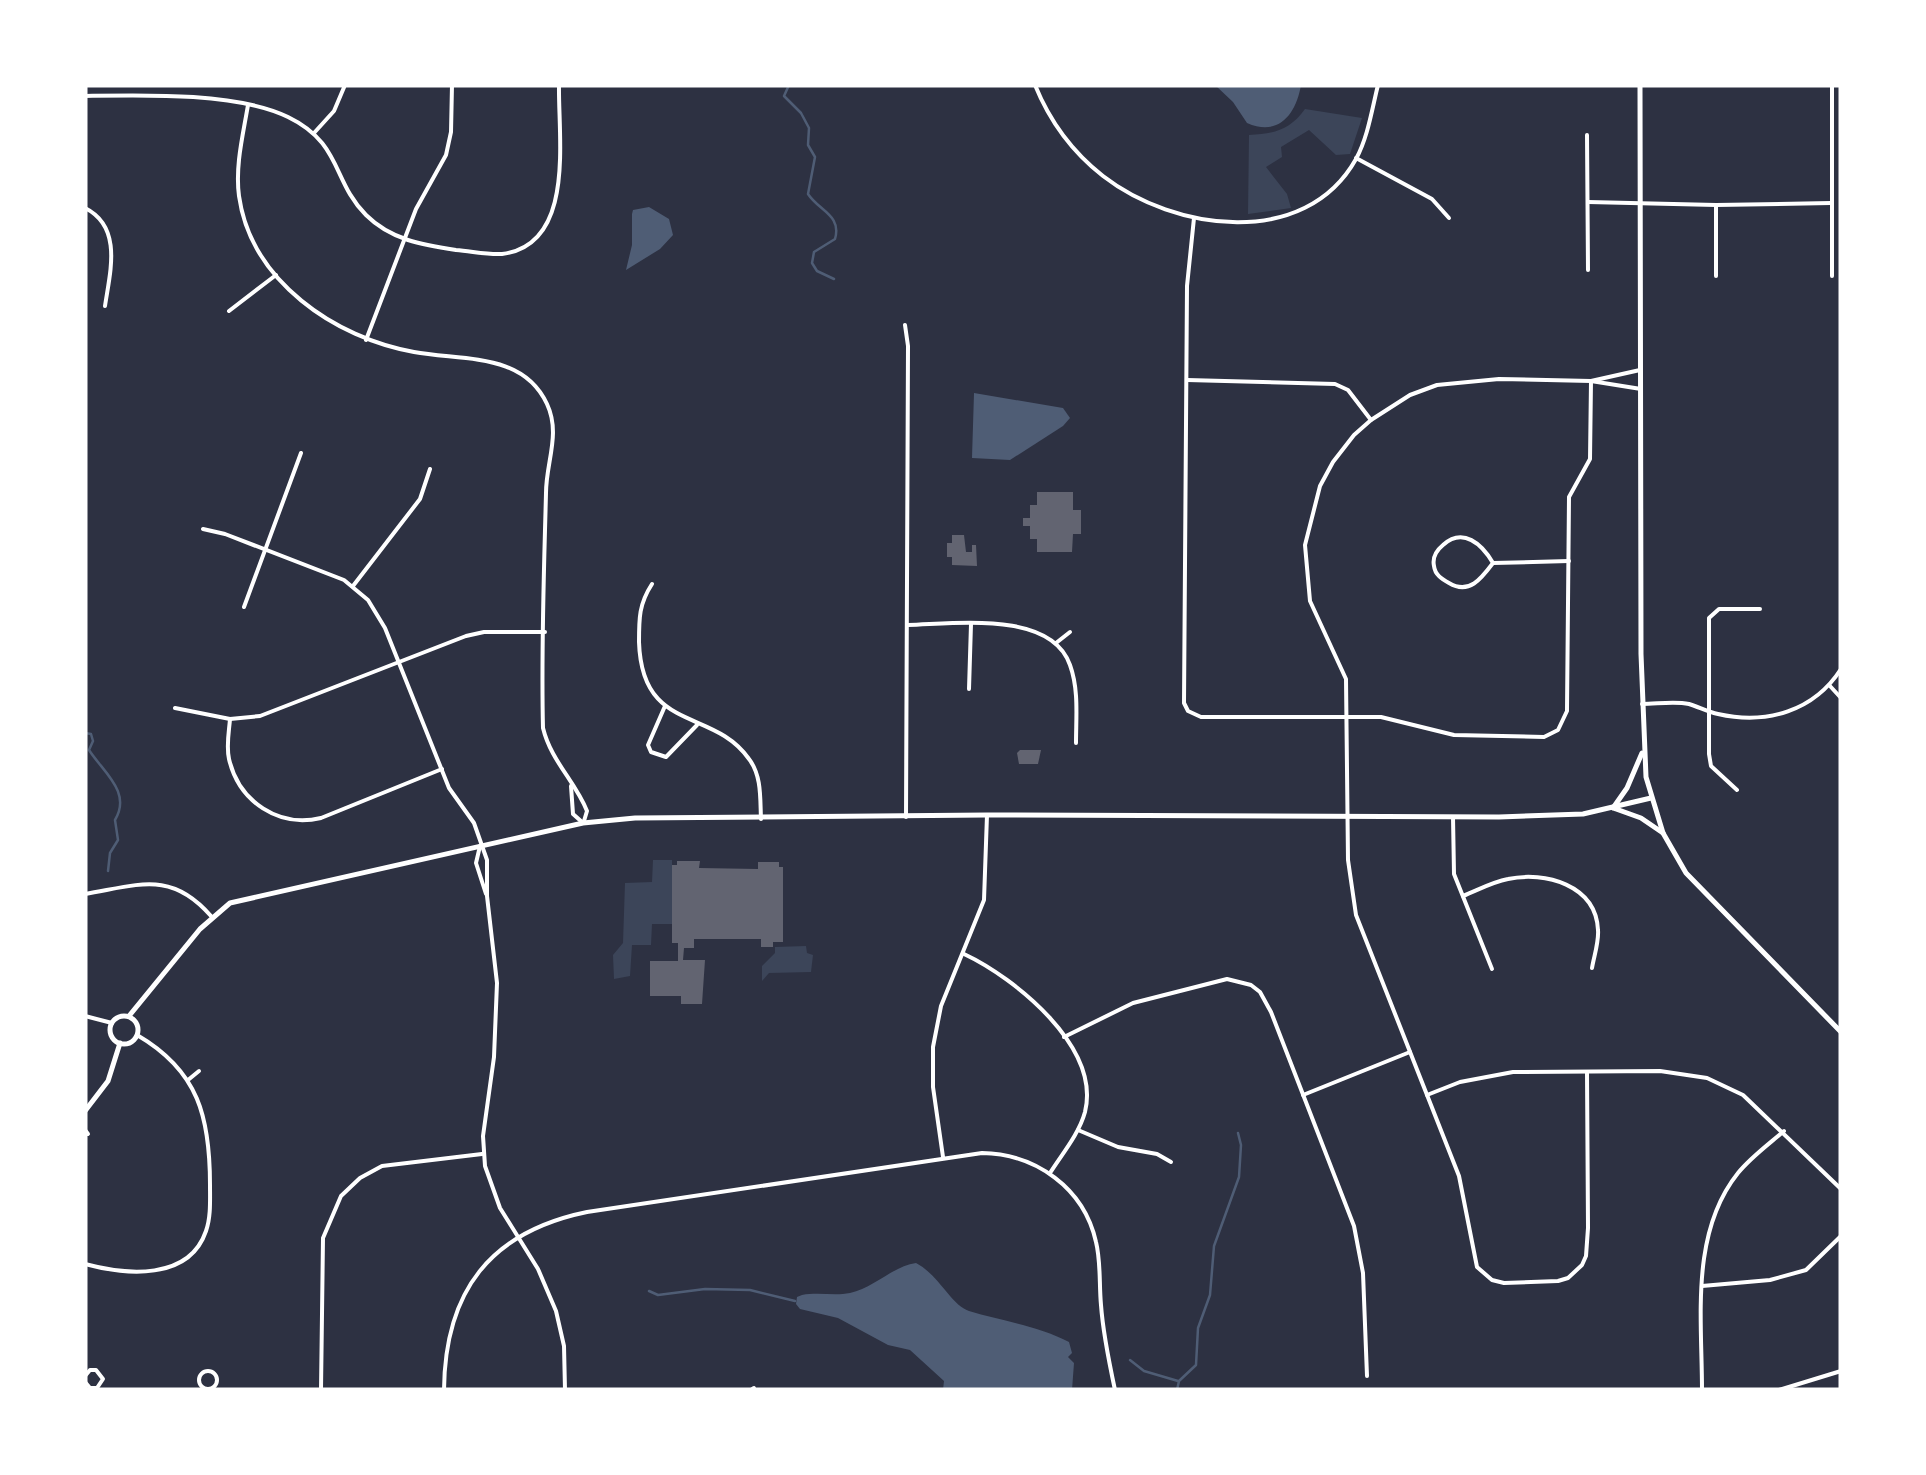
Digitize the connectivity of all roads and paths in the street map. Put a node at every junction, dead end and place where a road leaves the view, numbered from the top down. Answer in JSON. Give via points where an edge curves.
{"nodes":[{"id":1,"x":147,"y":85,"type":"edge"},
{"id":2,"x":345,"y":85,"type":"edge"},
{"id":3,"x":452,"y":85,"type":"edge"},
{"id":4,"x":559,"y":85,"type":"edge"},
{"id":5,"x":1035,"y":85,"type":"edge"},
{"id":6,"x":1378,"y":85,"type":"edge"},
{"id":7,"x":1640,"y":85,"type":"edge"},
{"id":8,"x":1832,"y":85,"type":"edge"},
{"id":9,"x":147,"y":94,"type":"junction"},
{"id":10,"x":85,"y":96,"type":"edge"},
{"id":11,"x":248,"y":105,"type":"junction"},
{"id":12,"x":314,"y":134,"type":"junction"},
{"id":13,"x":1587,"y":135,"type":"dead end"},
{"id":14,"x":1832,"y":154,"type":"junction"},
{"id":15,"x":1841,"y":154,"type":"edge"},
{"id":16,"x":1356,"y":158,"type":"junction"},
{"id":17,"x":1588,"y":202,"type":"junction"},
{"id":18,"x":1831,"y":203,"type":"junction"},
{"id":19,"x":1640,"y":204,"type":"junction"},
{"id":20,"x":1716,"y":205,"type":"junction"},
{"id":21,"x":85,"y":208,"type":"edge"},
{"id":22,"x":1194,"y":218,"type":"junction"},
{"id":23,"x":1449,"y":218,"type":"dead end"},
{"id":24,"x":404,"y":239,"type":"junction"},
{"id":25,"x":1588,"y":270,"type":"dead end"},
{"id":26,"x":276,"y":275,"type":"junction"},
{"id":27,"x":1716,"y":276,"type":"dead end"},
{"id":28,"x":1832,"y":276,"type":"dead end"},
{"id":29,"x":105,"y":306,"type":"dead end"},
{"id":30,"x":229,"y":311,"type":"dead end"},
{"id":31,"x":905,"y":325,"type":"dead end"},
{"id":32,"x":366,"y":340,"type":"junction"},
{"id":33,"x":1641,"y":370,"type":"junction"},
{"id":34,"x":1186,"y":380,"type":"junction"},
{"id":35,"x":1591,"y":381,"type":"junction"},
{"id":36,"x":1641,"y":388,"type":"junction"},
{"id":37,"x":1371,"y":420,"type":"junction"},
{"id":38,"x":301,"y":453,"type":"dead end"},
{"id":39,"x":430,"y":470,"type":"dead end"},
{"id":40,"x":203,"y":529,"type":"dead end"},
{"id":41,"x":264,"y":549,"type":"junction"},
{"id":42,"x":1568,"y":561,"type":"junction"},
{"id":43,"x":1493,"y":563,"type":"junction"},
{"id":44,"x":652,"y":584,"type":"dead end"},
{"id":45,"x":353,"y":586,"type":"junction"},
{"id":46,"x":1707,"y":604,"type":"dead end"},
{"id":47,"x":244,"y":606,"type":"dead end"},
{"id":48,"x":1760,"y":609,"type":"dead end"},
{"id":49,"x":1714,"y":611,"type":"junction"},
{"id":50,"x":971,"y":624,"type":"junction"},
{"id":51,"x":908,"y":625,"type":"junction"},
{"id":52,"x":545,"y":632,"type":"junction"},
{"id":53,"x":1070,"y":632,"type":"dead end"},
{"id":54,"x":1056,"y":642,"type":"junction"},
{"id":55,"x":399,"y":662,"type":"junction"},
{"id":56,"x":1841,"y":669,"type":"edge"},
{"id":57,"x":1830,"y":686,"type":"junction"},
{"id":58,"x":969,"y":689,"type":"dead end"},
{"id":59,"x":1841,"y":698,"type":"edge"},
{"id":60,"x":1642,"y":704,"type":"junction"},
{"id":61,"x":665,"y":706,"type":"junction"},
{"id":62,"x":175,"y":708,"type":"dead end"},
{"id":63,"x":1709,"y":711,"type":"junction"},
{"id":64,"x":1347,"y":717,"type":"junction"},
{"id":65,"x":230,"y":719,"type":"junction"},
{"id":66,"x":696,"y":725,"type":"junction"},
{"id":67,"x":1076,"y":743,"type":"dead end"},
{"id":68,"x":1644,"y":750,"type":"junction"},
{"id":69,"x":442,"y":769,"type":"junction"},
{"id":70,"x":571,"y":786,"type":"junction"},
{"id":71,"x":1736,"y":790,"type":"dead end"},
{"id":72,"x":1651,"y":798,"type":"junction"},
{"id":73,"x":1613,"y":808,"type":"junction"},
{"id":74,"x":987,"y":815,"type":"junction"},
{"id":75,"x":906,"y":817,"type":"junction"},
{"id":76,"x":1348,"y":817,"type":"junction"},
{"id":77,"x":1453,"y":817,"type":"junction"},
{"id":78,"x":760,"y":819,"type":"junction"},
{"id":79,"x":583,"y":823,"type":"junction"},
{"id":80,"x":1664,"y":832,"type":"junction"},
{"id":81,"x":480,"y":846,"type":"junction"},
{"id":82,"x":85,"y":894,"type":"edge"},
{"id":83,"x":487,"y":896,"type":"junction"},
{"id":84,"x":1463,"y":896,"type":"junction"},
{"id":85,"x":211,"y":916,"type":"junction"},
{"id":86,"x":964,"y":954,"type":"junction"},
{"id":87,"x":1492,"y":968,"type":"dead end"},
{"id":88,"x":1592,"y":968,"type":"dead end"},
{"id":89,"x":85,"y":1016,"type":"edge"},
{"id":90,"x":129,"y":1016,"type":"junction"},
{"id":91,"x":112,"y":1023,"type":"junction"},
{"id":92,"x":1841,"y":1032,"type":"edge"},
{"id":93,"x":138,"y":1036,"type":"junction"},
{"id":94,"x":1064,"y":1037,"type":"junction"},
{"id":95,"x":120,"y":1043,"type":"junction"},
{"id":96,"x":1410,"y":1052,"type":"junction"},
{"id":97,"x":200,"y":1071,"type":"dead end"},
{"id":98,"x":1587,"y":1072,"type":"junction"},
{"id":99,"x":188,"y":1080,"type":"junction"},
{"id":100,"x":1303,"y":1095,"type":"junction"},
{"id":101,"x":1427,"y":1096,"type":"junction"},
{"id":102,"x":85,"y":1111,"type":"edge"},
{"id":103,"x":1078,"y":1130,"type":"junction"},
{"id":104,"x":1784,"y":1131,"type":"junction"},
{"id":105,"x":484,"y":1154,"type":"junction"},
{"id":106,"x":943,"y":1157,"type":"junction"},
{"id":107,"x":1171,"y":1162,"type":"dead end"},
{"id":108,"x":1050,"y":1174,"type":"junction"},
{"id":109,"x":1841,"y":1189,"type":"edge"},
{"id":110,"x":517,"y":1236,"type":"junction"},
{"id":111,"x":1841,"y":1236,"type":"edge"},
{"id":112,"x":85,"y":1264,"type":"edge"},
{"id":113,"x":1702,"y":1286,"type":"junction"},
{"id":114,"x":1841,"y":1371,"type":"edge"},
{"id":115,"x":1367,"y":1376,"type":"dead end"},
{"id":116,"x":85,"y":1379,"type":"edge"},
{"id":117,"x":94,"y":1389,"type":"edge"},
{"id":118,"x":321,"y":1390,"type":"edge"},
{"id":119,"x":444,"y":1390,"type":"edge"},
{"id":120,"x":565,"y":1390,"type":"edge"},
{"id":121,"x":1115,"y":1390,"type":"edge"},
{"id":122,"x":1702,"y":1390,"type":"edge"},
{"id":123,"x":1779,"y":1390,"type":"edge"}],
"edges":[{"from":1,"to":9,"type":"street"},
{"from":2,"to":12,"type":"street"},
{"from":3,"to":24,"type":"street","via":[[450,143]]},
{"from":4,"to":24,"type":"street","via":[[557,200],[539,236],[496,254]]},
{"from":5,"to":22,"type":"street","via":[[1060,134],[1100,174],[1143,200]]},
{"from":6,"to":16,"type":"street"},
{"from":7,"to":19,"type":"main road"},
{"from":8,"to":14,"type":"street"},
{"from":9,"to":10,"type":"street"},
{"from":9,"to":11,"type":"street"},
{"from":11,"to":12,"type":"street","via":[[289,117]]},
{"from":11,"to":26,"type":"street","via":[[240,199],[249,230]]},
{"from":12,"to":24,"type":"street","via":[[357,205]]},
{"from":13,"to":17,"type":"street"},
{"from":14,"to":15,"type":"street"},
{"from":14,"to":18,"type":"street"},
{"from":16,"to":22,"type":"street","via":[[1339,182],[1289,216]]},
{"from":16,"to":23,"type":"street","via":[[1432,199]]},
{"from":17,"to":19,"type":"street"},
{"from":17,"to":25,"type":"street"},
{"from":18,"to":20,"type":"street"},
{"from":18,"to":28,"type":"street"},
{"from":19,"to":20,"type":"street"},
{"from":19,"to":33,"type":"main road"},
{"from":20,"to":27,"type":"street"},
{"from":21,"to":29,"type":"street","via":[[110,241]]},
{"from":22,"to":34,"type":"street"},
{"from":24,"to":32,"type":"street"},
{"from":26,"to":30,"type":"street"},
{"from":26,"to":32,"type":"street","via":[[320,316]]},
{"from":31,"to":51,"type":"street"},
{"from":32,"to":52,"type":"street","via":[[498,364],[525,373],[538,388],[554,437],[546,490]]},
{"from":33,"to":35,"type":"street"},
{"from":33,"to":36,"type":"main road"},
{"from":34,"to":37,"type":"street","via":[[1335,384]]},
{"from":34,"to":64,"type":"street","via":[[1188,712]]},
{"from":35,"to":36,"type":"street"},
{"from":35,"to":37,"type":"street","via":[[1499,378],[1437,386]]},
{"from":35,"to":42,"type":"street","via":[[1590,460],[1569,497]]},
{"from":36,"to":60,"type":"main road"},
{"from":37,"to":64,"type":"street","via":[[1326,474],[1305,545],[1310,601],[1346,679]]},
{"from":38,"to":41,"type":"street"},
{"from":39,"to":45,"type":"street","via":[[420,499]]},
{"from":40,"to":41,"type":"street"},
{"from":41,"to":45,"type":"street"},
{"from":41,"to":47,"type":"street"},
{"from":42,"to":43,"type":"street"},
{"from":42,"to":64,"type":"street","via":[[1568,712],[1558,730],[1544,736],[1454,735],[1381,717]]},
{"from":43,"to":43,"type":"street","via":[[1469,588],[1458,589],[1434,567],[1436,551],[1462,536]]},
{"from":44,"to":61,"type":"street","via":[[640,606],[640,650],[649,686]]},
{"from":45,"to":55,"type":"street","via":[[376,609]]},
{"from":46,"to":49,"type":"street"},
{"from":48,"to":49,"type":"street"},
{"from":49,"to":63,"type":"street"},
{"from":50,"to":51,"type":"street"},
{"from":50,"to":54,"type":"street","via":[[1028,628]]},
{"from":50,"to":58,"type":"street"},
{"from":51,"to":75,"type":"street"},
{"from":52,"to":55,"type":"street","via":[[478,632]]},
{"from":52,"to":70,"type":"street","via":[[544,728]]},
{"from":53,"to":54,"type":"street"},
{"from":54,"to":67,"type":"street","via":[[1076,684]]},
{"from":55,"to":65,"type":"street","via":[[275,713]]},
{"from":55,"to":69,"type":"street"},
{"from":56,"to":57,"type":"street"},
{"from":57,"to":59,"type":"street"},
{"from":57,"to":63,"type":"street","via":[[1813,701],[1775,715]]},
{"from":60,"to":63,"type":"street"},
{"from":60,"to":68,"type":"main road"},
{"from":61,"to":66,"type":"street"},
{"from":61,"to":66,"type":"street","via":[[651,752],[666,756]]},
{"from":62,"to":65,"type":"street"},
{"from":63,"to":71,"type":"street","via":[[1711,766]]},
{"from":64,"to":76,"type":"street"},
{"from":65,"to":69,"type":"street","via":[[234,773],[260,808],[281,818],[321,818]]},
{"from":66,"to":78,"type":"street","via":[[723,734],[750,760]]},
{"from":68,"to":72,"type":"main road"},
{"from":68,"to":73,"type":"main road"},
{"from":69,"to":81,"type":"street"},
{"from":70,"to":79,"type":"street","via":[[573,814]]},
{"from":70,"to":79,"type":"street","via":[[588,812]]},
{"from":72,"to":73,"type":"main road"},
{"from":72,"to":80,"type":"main road"},
{"from":73,"to":77,"type":"main road"},
{"from":73,"to":80,"type":"main road"},
{"from":74,"to":75,"type":"main road"},
{"from":74,"to":76,"type":"main road"},
{"from":74,"to":86,"type":"street","via":[[984,900]]},
{"from":75,"to":78,"type":"main road"},
{"from":76,"to":77,"type":"main road"},
{"from":76,"to":96,"type":"street","via":[[1356,915]]},
{"from":77,"to":84,"type":"street","via":[[1454,874]]},
{"from":78,"to":79,"type":"main road"},
{"from":79,"to":81,"type":"main road"},
{"from":80,"to":92,"type":"main road","via":[[1698,887]]},
{"from":81,"to":83,"type":"street"},
{"from":81,"to":83,"type":"street","via":[[476,862]]},
{"from":81,"to":85,"type":"main road","via":[[241,898]]},
{"from":82,"to":85,"type":"street","via":[[171,885]]},
{"from":83,"to":105,"type":"street","via":[[497,1008]]},
{"from":84,"to":87,"type":"street"},
{"from":84,"to":88,"type":"street","via":[[1508,879],[1545,878],[1575,888],[1599,932]]},
{"from":85,"to":90,"type":"main road"},
{"from":86,"to":94,"type":"street","via":[[1028,996]]},
{"from":86,"to":106,"type":"street","via":[[941,1006],[933,1047]]},
{"from":89,"to":91,"type":"street"},
{"from":90,"to":91,"type":"main road"},
{"from":90,"to":93,"type":"main road"},
{"from":91,"to":95,"type":"main road","via":[[110,1033]]},
{"from":93,"to":95,"type":"main road"},
{"from":93,"to":99,"type":"street"},
{"from":94,"to":100,"type":"street","via":[[1133,1003],[1235,979],[1251,984],[1265,1000]]},
{"from":94,"to":103,"type":"street","via":[[1086,1085]]},
{"from":95,"to":102,"type":"main road","via":[[108,1081]]},
{"from":96,"to":100,"type":"street"},
{"from":96,"to":101,"type":"street"},
{"from":97,"to":99,"type":"street"},
{"from":98,"to":101,"type":"street","via":[[1494,1074]]},
{"from":98,"to":101,"type":"street","via":[[1586,1256],[1577,1272],[1558,1281],[1504,1283],[1477,1266],[1459,1176]]},
{"from":98,"to":104,"type":"street","via":[[1707,1078],[1743,1094]]},
{"from":99,"to":112,"type":"street","via":[[210,1144],[210,1211],[200,1243],[165,1269]]},
{"from":100,"to":115,"type":"street","via":[[1360,1250]]},
{"from":103,"to":107,"type":"street"},
{"from":103,"to":108,"type":"street"},
{"from":104,"to":109,"type":"street"},
{"from":104,"to":113,"type":"street","via":[[1724,1193],[1705,1246]]},
{"from":105,"to":110,"type":"street","via":[[494,1194]]},
{"from":105,"to":118,"type":"street","via":[[382,1166],[341,1196],[323,1238]]},
{"from":106,"to":108,"type":"street","via":[[996,1153]]},
{"from":106,"to":110,"type":"street","via":[[587,1212]]},
{"from":108,"to":121,"type":"street","via":[[1080,1202],[1095,1237]]},
{"from":110,"to":119,"type":"street","via":[[485,1264],[458,1308]]},
{"from":110,"to":120,"type":"street","via":[[556,1311]]},
{"from":111,"to":113,"type":"street","via":[[1806,1270]]},
{"from":113,"to":122,"type":"street"},
{"from":114,"to":123,"type":"street"},
{"from":116,"to":117,"type":"street"},
{"from":116,"to":117,"type":"street","via":[[93,1370],[101,1373],[103,1382]]}]}
